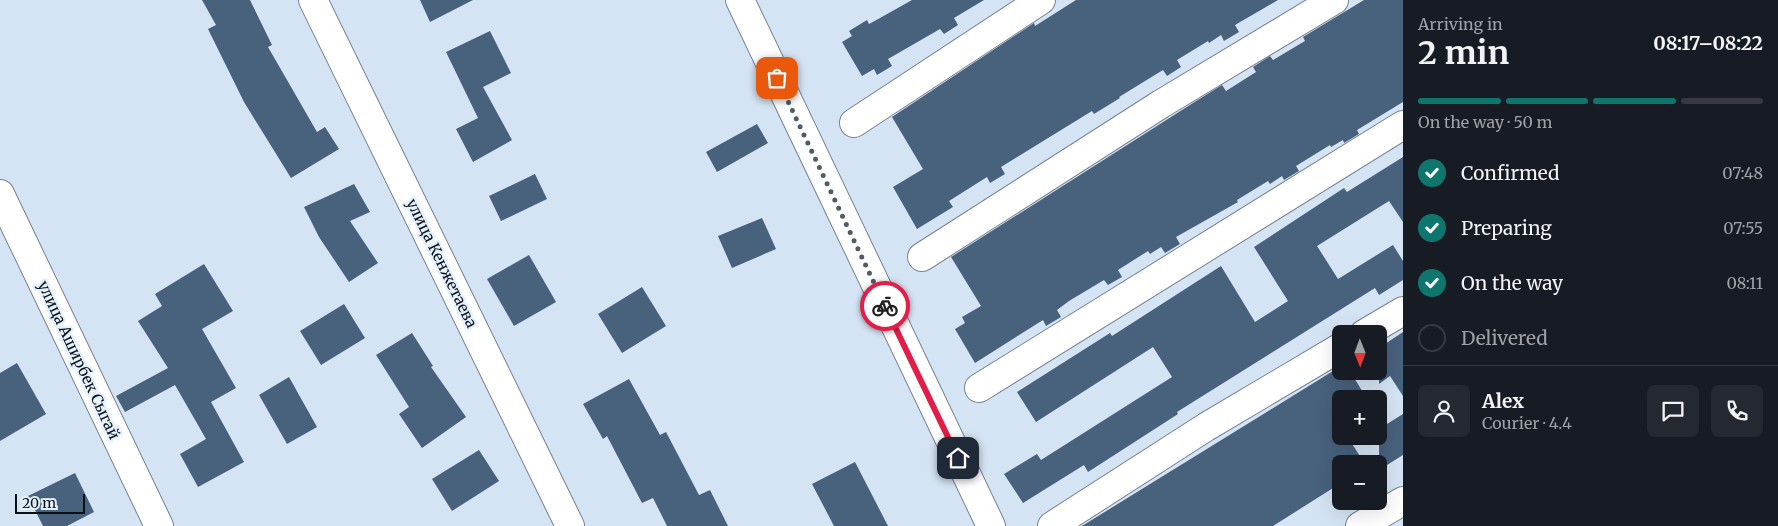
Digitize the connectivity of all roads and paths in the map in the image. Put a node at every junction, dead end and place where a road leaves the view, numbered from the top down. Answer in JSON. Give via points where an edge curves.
{"nodes":[{"id":1,"x":313,"y":0,"type":"edge"},
{"id":2,"x":740,"y":0,"type":"edge"},
{"id":3,"x":1041,"y":0,"type":"edge"},
{"id":4,"x":1334,"y":0,"type":"edge"},
{"id":5,"x":854,"y":122,"type":"dead end"},
{"id":6,"x":1403,"y":125,"type":"edge"},
{"id":7,"x":0,"y":194,"type":"edge"},
{"id":8,"x":922,"y":257,"type":"dead end"},
{"id":9,"x":1403,"y":311,"type":"edge"},
{"id":10,"x":1379,"y":325,"type":"edge"},
{"id":11,"x":1332,"y":352,"type":"edge"},
{"id":12,"x":979,"y":388,"type":"dead end"},
{"id":13,"x":1403,"y":500,"type":"edge"},
{"id":14,"x":1403,"y":522,"type":"edge"},
{"id":15,"x":159,"y":526,"type":"edge"},
{"id":16,"x":570,"y":526,"type":"edge"},
{"id":17,"x":991,"y":526,"type":"edge"},
{"id":18,"x":1052,"y":526,"type":"edge"},
{"id":19,"x":1360,"y":526,"type":"edge"},
{"id":20,"x":1395,"y":526,"type":"edge"}],
"edges":[{"from":1,"to":16,"type":"street","name":"улица Кенжетаева"},
{"from":2,"to":17,"type":"street"},
{"from":3,"to":5,"type":"street"},
{"from":4,"to":8,"type":"street","via":[[1161,104]]},
{"from":6,"to":12,"type":"street"},
{"from":7,"to":15,"type":"street","name":"улица Аширбек Сыгай"},
{"from":9,"to":10,"type":"street"},
{"from":11,"to":18,"type":"street","via":[[1206,427]]},
{"from":13,"to":19,"type":"street"},
{"from":14,"to":20,"type":"street"}]}
